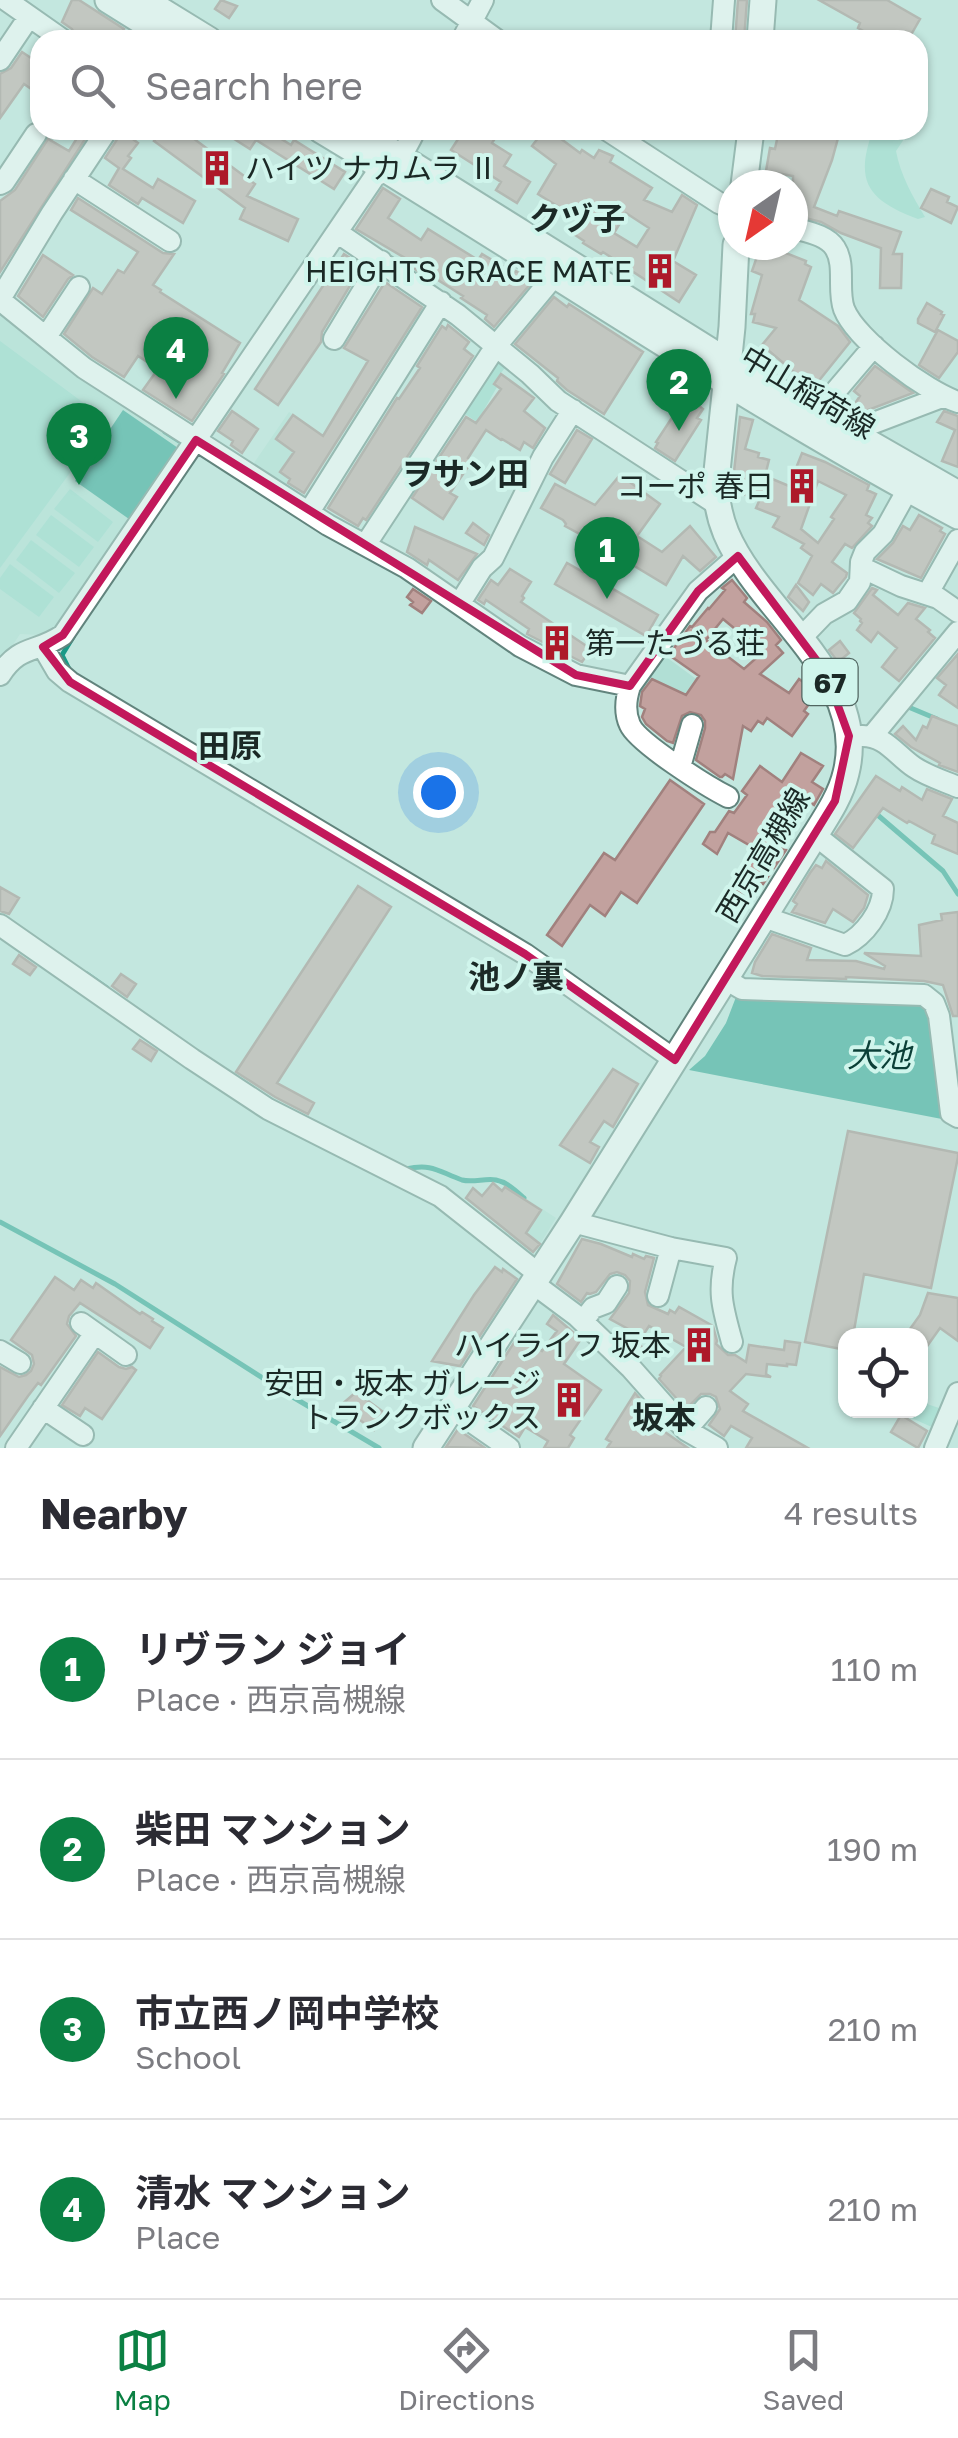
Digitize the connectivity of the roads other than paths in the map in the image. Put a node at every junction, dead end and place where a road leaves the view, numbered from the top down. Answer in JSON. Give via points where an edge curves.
{"nodes":[{"id":1,"x":6,"y":0,"type":"edge"},
{"id":2,"x":108,"y":0,"type":"edge"},
{"id":3,"x":144,"y":0,"type":"edge"},
{"id":4,"x":442,"y":0,"type":"edge"},
{"id":5,"x":483,"y":0,"type":"edge"},
{"id":6,"x":724,"y":0,"type":"edge"},
{"id":7,"x":763,"y":0,"type":"edge"},
{"id":8,"x":30,"y":16,"type":"junction"},
{"id":9,"x":473,"y":20,"type":"junction"},
{"id":10,"x":49,"y":30,"type":"edge"},
{"id":11,"x":156,"y":30,"type":"edge"},
{"id":12,"x":194,"y":30,"type":"edge"},
{"id":13,"x":468,"y":30,"type":"edge"},
{"id":14,"x":485,"y":30,"type":"edge"},
{"id":15,"x":722,"y":30,"type":"edge"},
{"id":16,"x":761,"y":30,"type":"edge"},
{"id":17,"x":0,"y":60,"type":"edge"},
{"id":18,"x":32,"y":140,"type":"edge"},
{"id":19,"x":99,"y":140,"type":"edge"},
{"id":20,"x":343,"y":140,"type":"edge"},
{"id":21,"x":368,"y":140,"type":"edge"},
{"id":22,"x":409,"y":140,"type":"edge"},
{"id":23,"x":623,"y":140,"type":"edge"},
{"id":24,"x":747,"y":140,"type":"edge"},
{"id":25,"x":394,"y":163,"type":"junction"},
{"id":26,"x":745,"y":170,"type":"edge"},
{"id":27,"x":74,"y":179,"type":"junction"},
{"id":28,"x":0,"y":184,"type":"edge"},
{"id":29,"x":718,"y":202,"type":"edge"},
{"id":30,"x":808,"y":232,"type":"edge"},
{"id":31,"x":345,"y":238,"type":"junction"},
{"id":32,"x":170,"y":242,"type":"dead end"},
{"id":33,"x":735,"y":260,"type":"edge"},
{"id":34,"x":381,"y":262,"type":"junction"},
{"id":35,"x":555,"y":274,"type":"junction"},
{"id":36,"x":79,"y":286,"type":"dead end"},
{"id":37,"x":0,"y":299,"type":"edge"},
{"id":38,"x":441,"y":302,"type":"junction"},
{"id":39,"x":46,"y":337,"type":"junction"},
{"id":40,"x":334,"y":339,"type":"dead end"},
{"id":41,"x":496,"y":346,"type":"junction"},
{"id":42,"x":874,"y":346,"type":"junction"},
{"id":43,"x":727,"y":372,"type":"junction"},
{"id":44,"x":950,"y":400,"type":"edge"},
{"id":45,"x":573,"y":410,"type":"junction"},
{"id":46,"x":817,"y":414,"type":"junction"},
{"id":47,"x":850,"y":432,"type":"junction"},
{"id":48,"x":202,"y":443,"type":"junction"},
{"id":49,"x":908,"y":489,"type":"junction"},
{"id":50,"x":958,"y":494,"type":"edge"},
{"id":51,"x":718,"y":506,"type":"junction"},
{"id":52,"x":309,"y":512,"type":"junction"},
{"id":53,"x":958,"y":516,"type":"edge"},
{"id":54,"x":958,"y":540,"type":"edge"},
{"id":55,"x":366,"y":544,"type":"junction"},
{"id":56,"x":738,"y":556,"type":"junction"},
{"id":57,"x":861,"y":566,"type":"junction"},
{"id":58,"x":928,"y":594,"type":"junction"},
{"id":59,"x":460,"y":603,"type":"junction"},
{"id":60,"x":958,"y":612,"type":"edge"},
{"id":61,"x":958,"y":632,"type":"edge"},
{"id":62,"x":800,"y":639,"type":"junction"},
{"id":63,"x":43,"y":647,"type":"junction"},
{"id":64,"x":0,"y":675,"type":"edge"},
{"id":65,"x":630,"y":686,"type":"junction"},
{"id":66,"x":692,"y":725,"type":"dead end"},
{"id":67,"x":861,"y":736,"type":"junction"},
{"id":68,"x":680,"y":767,"type":"junction"},
{"id":69,"x":958,"y":788,"type":"edge"},
{"id":70,"x":728,"y":797,"type":"dead end"},
{"id":71,"x":815,"y":835,"type":"junction"},
{"id":72,"x":764,"y":917,"type":"junction"},
{"id":73,"x":0,"y":925,"type":"edge"},
{"id":74,"x":726,"y":979,"type":"junction"},
{"id":75,"x":675,"y":1060,"type":"junction"},
{"id":76,"x":958,"y":1117,"type":"edge"},
{"id":77,"x":573,"y":1222,"type":"junction"},
{"id":78,"x":671,"y":1248,"type":"junction"},
{"id":79,"x":537,"y":1280,"type":"junction"},
{"id":80,"x":617,"y":1286,"type":"dead end"},
{"id":81,"x":658,"y":1296,"type":"dead end"},
{"id":82,"x":582,"y":1322,"type":"junction"},
{"id":83,"x":732,"y":1342,"type":"dead end"},
{"id":84,"x":126,"y":1354,"type":"dead end"},
{"id":85,"x":958,"y":1393,"type":"edge"},
{"id":86,"x":706,"y":1407,"type":"dead end"},
{"id":87,"x":43,"y":1408,"type":"junction"},
{"id":88,"x":453,"y":1409,"type":"junction"},
{"id":89,"x":951,"y":1428,"type":"edge"},
{"id":90,"x":686,"y":1430,"type":"junction"},
{"id":91,"x":83,"y":1436,"type":"dead end"},
{"id":92,"x":16,"y":1448,"type":"edge"},
{"id":93,"x":426,"y":1448,"type":"edge"},
{"id":94,"x":509,"y":1448,"type":"edge"},
{"id":95,"x":717,"y":1448,"type":"edge"},
{"id":96,"x":935,"y":1448,"type":"edge"}],
"edges":[{"from":1,"to":8,"type":"street"},
{"from":2,"to":11,"type":"main road"},
{"from":3,"to":12,"type":"main road"},
{"from":4,"to":9,"type":"street"},
{"from":5,"to":9,"type":"street"},
{"from":6,"to":15,"type":"street"},
{"from":7,"to":16,"type":"main road"},
{"from":8,"to":10,"type":"street"},
{"from":8,"to":17,"type":"street"},
{"from":9,"to":13,"type":"street"},
{"from":9,"to":14,"type":"street"},
{"from":18,"to":28,"type":"street"},
{"from":19,"to":27,"type":"street"},
{"from":20,"to":25,"type":"main road","name":"中山稲荷線"},
{"from":21,"to":25,"type":"main road","name":"中山稲荷線"},
{"from":22,"to":25,"type":"street"},
{"from":23,"to":29,"type":"street"},
{"from":24,"to":26,"type":"main road"},
{"from":25,"to":31,"type":"street","via":[[375,176]]},
{"from":25,"to":35,"type":"main road","name":"中山稲荷線"},
{"from":25,"to":43,"type":"main road","name":"中山稲荷線"},
{"from":27,"to":32,"type":"street"},
{"from":27,"to":37,"type":"street"},
{"from":30,"to":42,"type":"street","via":[[835,248],[844,308]]},
{"from":31,"to":34,"type":"street"},
{"from":31,"to":48,"type":"street"},
{"from":33,"to":43,"type":"main road","name":"西京高槻線","number":"67"},
{"from":34,"to":38,"type":"street"},
{"from":34,"to":40,"type":"street"},
{"from":35,"to":41,"type":"street"},
{"from":35,"to":43,"type":"main road","name":"中山稲荷線"},
{"from":36,"to":39,"type":"street"},
{"from":37,"to":39,"type":"street"},
{"from":38,"to":41,"type":"street"},
{"from":38,"to":52,"type":"street"},
{"from":39,"to":48,"type":"street"},
{"from":41,"to":45,"type":"street"},
{"from":41,"to":55,"type":"street"},
{"from":42,"to":44,"type":"street"},
{"from":42,"to":46,"type":"street"},
{"from":43,"to":46,"type":"main road","name":"中山稲荷線"},
{"from":43,"to":49,"type":"main road","name":"中山稲荷線"},
{"from":43,"to":51,"type":"main road","name":"西京高槻線","number":"67"},
{"from":44,"to":47,"type":"street"},
{"from":45,"to":51,"type":"street"},
{"from":45,"to":59,"type":"street","via":[[493,558]]},
{"from":46,"to":47,"type":"main road","name":"中山稲荷線"},
{"from":47,"to":50,"type":"main road","name":"中山稲荷線"},
{"from":48,"to":52,"type":"street"},
{"from":48,"to":63,"type":"street","via":[[62,635]]},
{"from":49,"to":53,"type":"main road","name":"中山稲荷線"},
{"from":49,"to":57,"type":"street"},
{"from":51,"to":56,"type":"main road","name":"西京高槻線","number":"67"},
{"from":52,"to":55,"type":"street"},
{"from":54,"to":58,"type":"street"},
{"from":55,"to":59,"type":"street"},
{"from":56,"to":62,"type":"main road","name":"西京高槻線","number":"67"},
{"from":56,"to":65,"type":"street","via":[[698,591]]},
{"from":57,"to":58,"type":"street"},
{"from":57,"to":62,"type":"street","via":[[860,582],[847,601]]},
{"from":58,"to":60,"type":"street"},
{"from":59,"to":65,"type":"street","via":[[576,676]]},
{"from":61,"to":67,"type":"street"},
{"from":62,"to":67,"type":"main road","name":"西京高槻線","number":"67"},
{"from":63,"to":64,"type":"street","via":[[18,652]]},
{"from":63,"to":75,"type":"street","via":[[70,682],[525,954]]},
{"from":65,"to":68,"type":"street","via":[[630,728]]},
{"from":66,"to":68,"type":"street"},
{"from":67,"to":69,"type":"street"},
{"from":67,"to":71,"type":"main road","name":"西京高槻線","number":"67"},
{"from":68,"to":70,"type":"street"},
{"from":71,"to":72,"type":"main road","name":"西京高槻線","number":"67"},
{"from":71,"to":72,"type":"street","via":[[882,889],[883,901],[858,939],[844,945]]},
{"from":72,"to":74,"type":"main road","name":"西京高槻線","number":"67"},
{"from":73,"to":79,"type":"street","via":[[268,1109],[440,1196]]},
{"from":74,"to":75,"type":"main road","name":"西京高槻線","number":"67"},
{"from":74,"to":76,"type":"street","via":[[742,988],[924,996],[939,1016],[952,1113]]},
{"from":75,"to":77,"type":"main road","name":"西京高槻線","number":"67"},
{"from":77,"to":78,"type":"street"},
{"from":77,"to":79,"type":"main road","name":"西京高槻線","number":"67"},
{"from":78,"to":81,"type":"street"},
{"from":78,"to":83,"type":"street","via":[[726,1258],[720,1281]]},
{"from":79,"to":82,"type":"street"},
{"from":79,"to":88,"type":"main road","name":"西京高槻線","number":"67"},
{"from":80,"to":82,"type":"street"},
{"from":82,"to":90,"type":"street"},
{"from":84,"to":87,"type":"street","via":[[88,1328]]},
{"from":85,"to":89,"type":"street"},
{"from":86,"to":90,"type":"street"},
{"from":87,"to":91,"type":"street"},
{"from":87,"to":92,"type":"street"},
{"from":88,"to":93,"type":"main road","name":"西京高槻線","number":"67"},
{"from":88,"to":94,"type":"street"},
{"from":89,"to":96,"type":"street"},
{"from":90,"to":95,"type":"street"}]}
